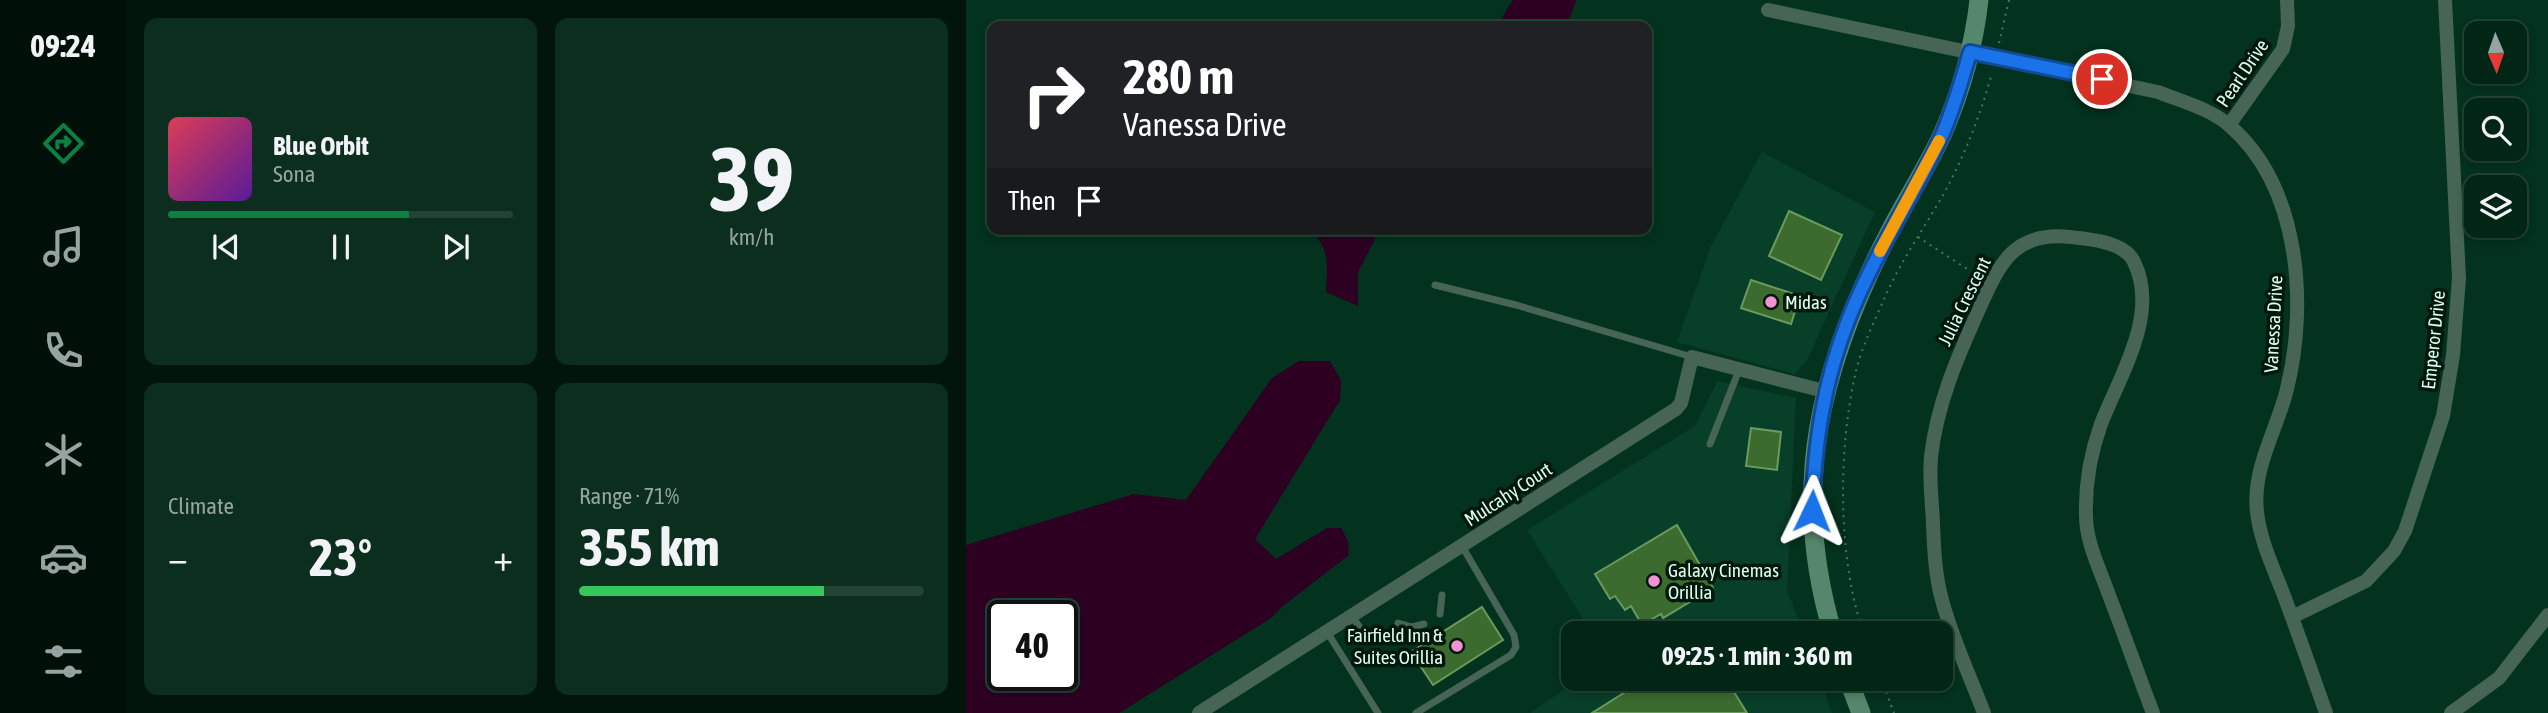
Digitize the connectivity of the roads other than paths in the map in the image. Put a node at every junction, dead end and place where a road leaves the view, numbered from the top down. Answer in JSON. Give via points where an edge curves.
{"nodes":[{"id":1,"x":1979,"y":0,"type":"edge"},
{"id":2,"x":2287,"y":0,"type":"edge"},
{"id":3,"x":2445,"y":0,"type":"edge"},
{"id":4,"x":1768,"y":9,"type":"dead end"},
{"id":5,"x":1970,"y":52,"type":"junction"},
{"id":6,"x":2229,"y":125,"type":"junction"},
{"id":7,"x":1434,"y":285,"type":"dead end"},
{"id":8,"x":1692,"y":358,"type":"junction"},
{"id":9,"x":1739,"y":370,"type":"junction"},
{"id":10,"x":1825,"y":391,"type":"junction"},
{"id":11,"x":1710,"y":443,"type":"dead end"},
{"id":12,"x":1462,"y":546,"type":"junction"},
{"id":13,"x":1442,"y":595,"type":"dead end"},
{"id":14,"x":1440,"y":614,"type":"dead end"},
{"id":15,"x":2548,"y":615,"type":"edge"},
{"id":16,"x":1352,"y":616,"type":"junction"},
{"id":17,"x":2292,"y":617,"type":"junction"},
{"id":18,"x":1829,"y":621,"type":"edge"},
{"id":19,"x":1398,"y":623,"type":"dead end"},
{"id":20,"x":1424,"y":624,"type":"dead end"},
{"id":21,"x":1327,"y":632,"type":"junction"},
{"id":22,"x":1369,"y":641,"type":"dead end"},
{"id":23,"x":1853,"y":691,"type":"edge"},
{"id":24,"x":1199,"y":713,"type":"edge"},
{"id":25,"x":1378,"y":713,"type":"edge"},
{"id":26,"x":1416,"y":713,"type":"edge"},
{"id":27,"x":1861,"y":713,"type":"edge"},
{"id":28,"x":1984,"y":713,"type":"edge"},
{"id":29,"x":2153,"y":713,"type":"edge"},
{"id":30,"x":2326,"y":713,"type":"edge"},
{"id":31,"x":2451,"y":713,"type":"edge"}],
"edges":[{"from":1,"to":5,"type":"street"},
{"from":2,"to":6,"type":"street","name":"Pearl Drive","via":[[2283,49]]},
{"from":3,"to":17,"type":"street","name":"Emperor Drive","via":[[2459,278],[2443,416],[2422,486],[2393,551],[2366,581]]},
{"from":4,"to":5,"type":"street","name":"Vanessa Drive"},
{"from":5,"to":6,"type":"street","name":"Vanessa Drive","via":[[2158,92]]},
{"from":5,"to":10,"type":"street","via":[[1942,135],[1853,309]]},
{"from":6,"to":17,"type":"street","name":"Vanessa Drive","via":[[2269,177],[2292,238],[2297,282],[2291,362],[2281,409],[2259,472],[2257,495],[2261,532]]},
{"from":7,"to":8,"type":"lane"},
{"from":8,"to":9,"type":"street"},
{"from":8,"to":12,"type":"street","name":"Mulcahy Court","via":[[1676,409]]},
{"from":9,"to":10,"type":"street"},
{"from":9,"to":11,"type":"lane"},
{"from":10,"to":18,"type":"street","via":[[1814,450],[1812,511],[1817,577]]},
{"from":12,"to":16,"type":"street","name":"Mulcahy Court"},
{"from":12,"to":26,"type":"lane","via":[[1514,635],[1516,647],[1511,655]]},
{"from":13,"to":14,"type":"lane"},
{"from":15,"to":31,"type":"street","via":[[2499,678]]},
{"from":16,"to":21,"type":"street","name":"Mulcahy Court"},
{"from":16,"to":22,"type":"lane"},
{"from":17,"to":30,"type":"street","name":"Vanessa Drive"},
{"from":19,"to":20,"type":"lane"},
{"from":21,"to":24,"type":"street","name":"Mulcahy Court"},
{"from":21,"to":25,"type":"lane"},
{"from":23,"to":27,"type":"street"},
{"from":28,"to":29,"type":"street","name":"Julia Crescent","via":[[1942,601],[1931,460],[1947,384],[1990,284],[2011,252],[2022,243],[2044,237],[2080,238],[2113,246],[2126,251],[2139,273],[2136,340],[2101,425],[2090,470],[2086,518],[2098,566]]}]}
